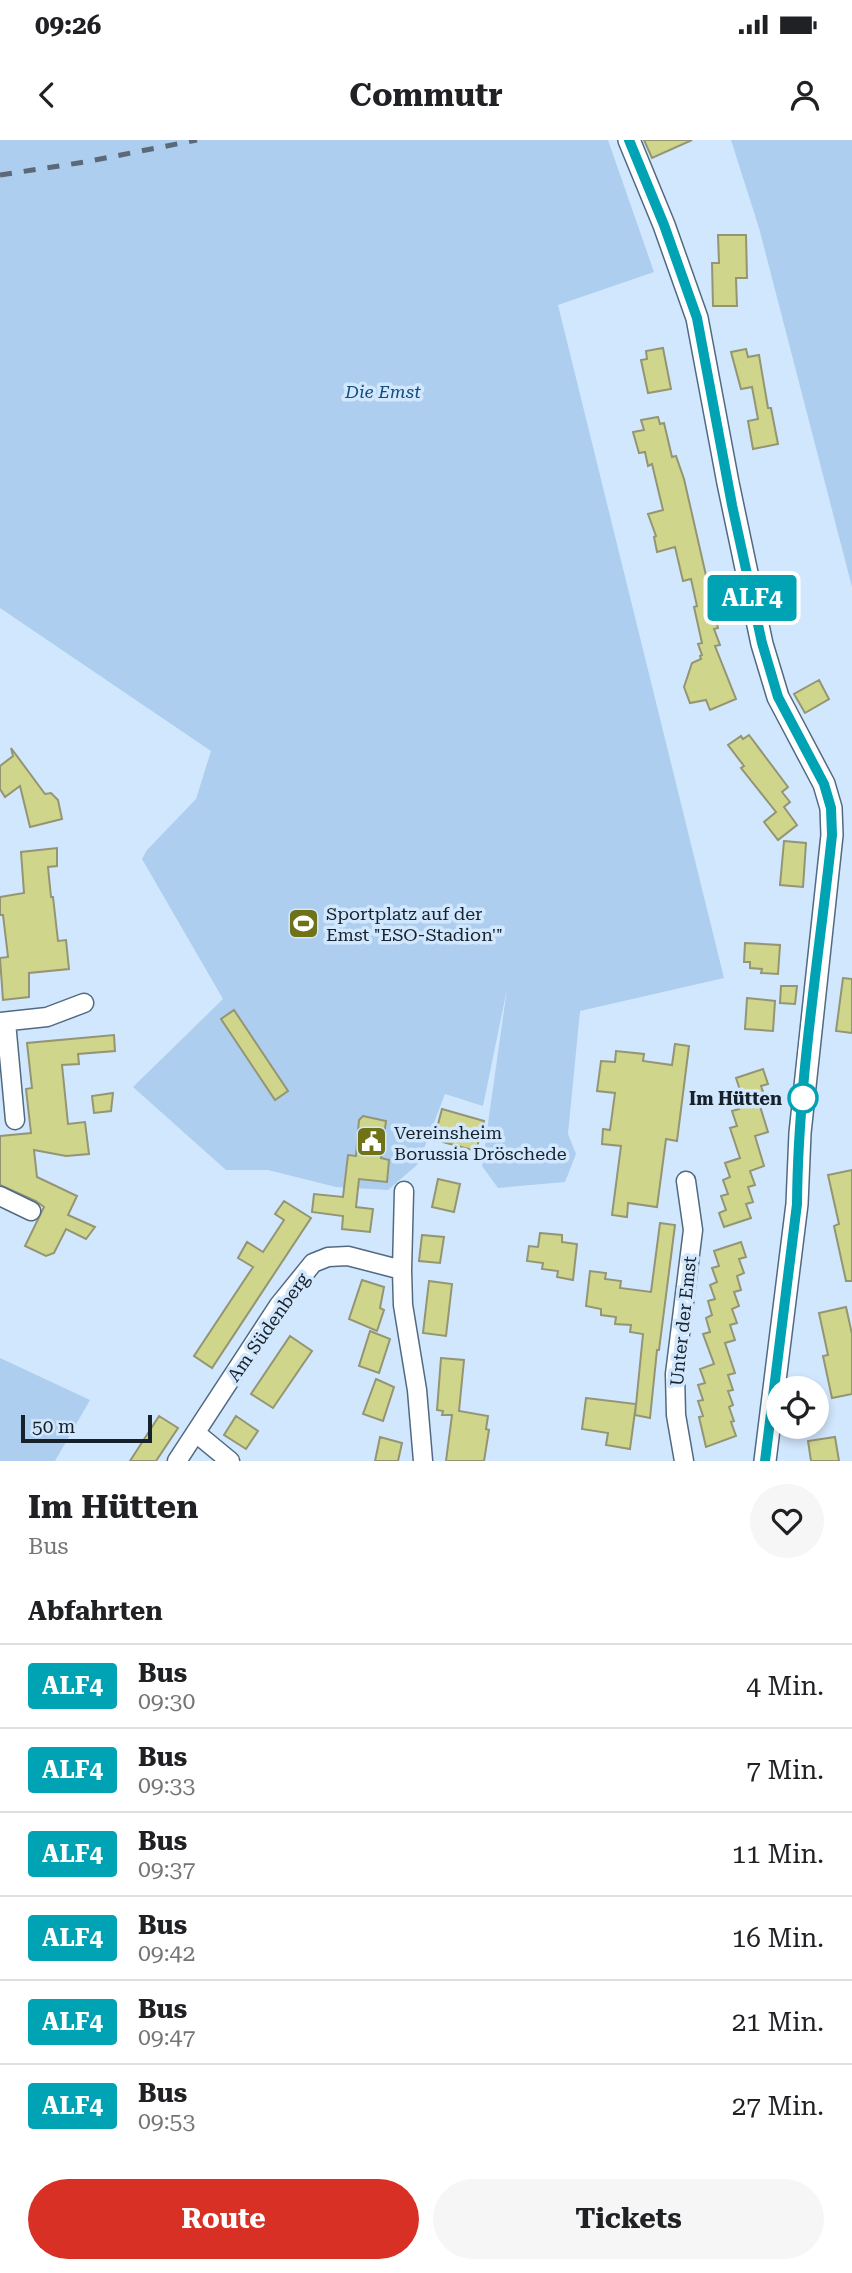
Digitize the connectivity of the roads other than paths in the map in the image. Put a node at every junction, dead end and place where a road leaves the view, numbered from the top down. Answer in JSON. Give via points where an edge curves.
{"nodes":[{"id":1,"x":629,"y":140,"type":"edge"},
{"id":2,"x":84,"y":1003,"type":"dead end"},
{"id":3,"x":3,"y":1022,"type":"edge"},
{"id":4,"x":15,"y":1121,"type":"dead end"},
{"id":5,"x":686,"y":1181,"type":"dead end"},
{"id":6,"x":404,"y":1191,"type":"dead end"},
{"id":7,"x":0,"y":1196,"type":"edge"},
{"id":8,"x":31,"y":1211,"type":"dead end"},
{"id":9,"x":402,"y":1270,"type":"junction"},
{"id":10,"x":196,"y":1433,"type":"junction"},
{"id":11,"x":177,"y":1461,"type":"edge"},
{"id":12,"x":230,"y":1461,"type":"edge"},
{"id":13,"x":423,"y":1461,"type":"edge"},
{"id":14,"x":684,"y":1461,"type":"edge"},
{"id":15,"x":765,"y":1461,"type":"edge"}],
"edges":[{"from":1,"to":15,"type":"street","via":[[697,318],[770,674],[788,719],[824,784],[831,808],[797,1204]]},
{"from":2,"to":3,"type":"street","via":[[47,1017]]},
{"from":3,"to":4,"type":"street"},
{"from":5,"to":14,"type":"street","name":"Unter der Emst","via":[[693,1230],[675,1374]]},
{"from":6,"to":9,"type":"street"},
{"from":7,"to":8,"type":"street"},
{"from":9,"to":10,"type":"street","name":"Am Südenberg","via":[[348,1256],[313,1263],[279,1306]]},
{"from":9,"to":13,"type":"street"},
{"from":10,"to":11,"type":"street","name":"Am Südenberg"},
{"from":10,"to":12,"type":"street"}]}
